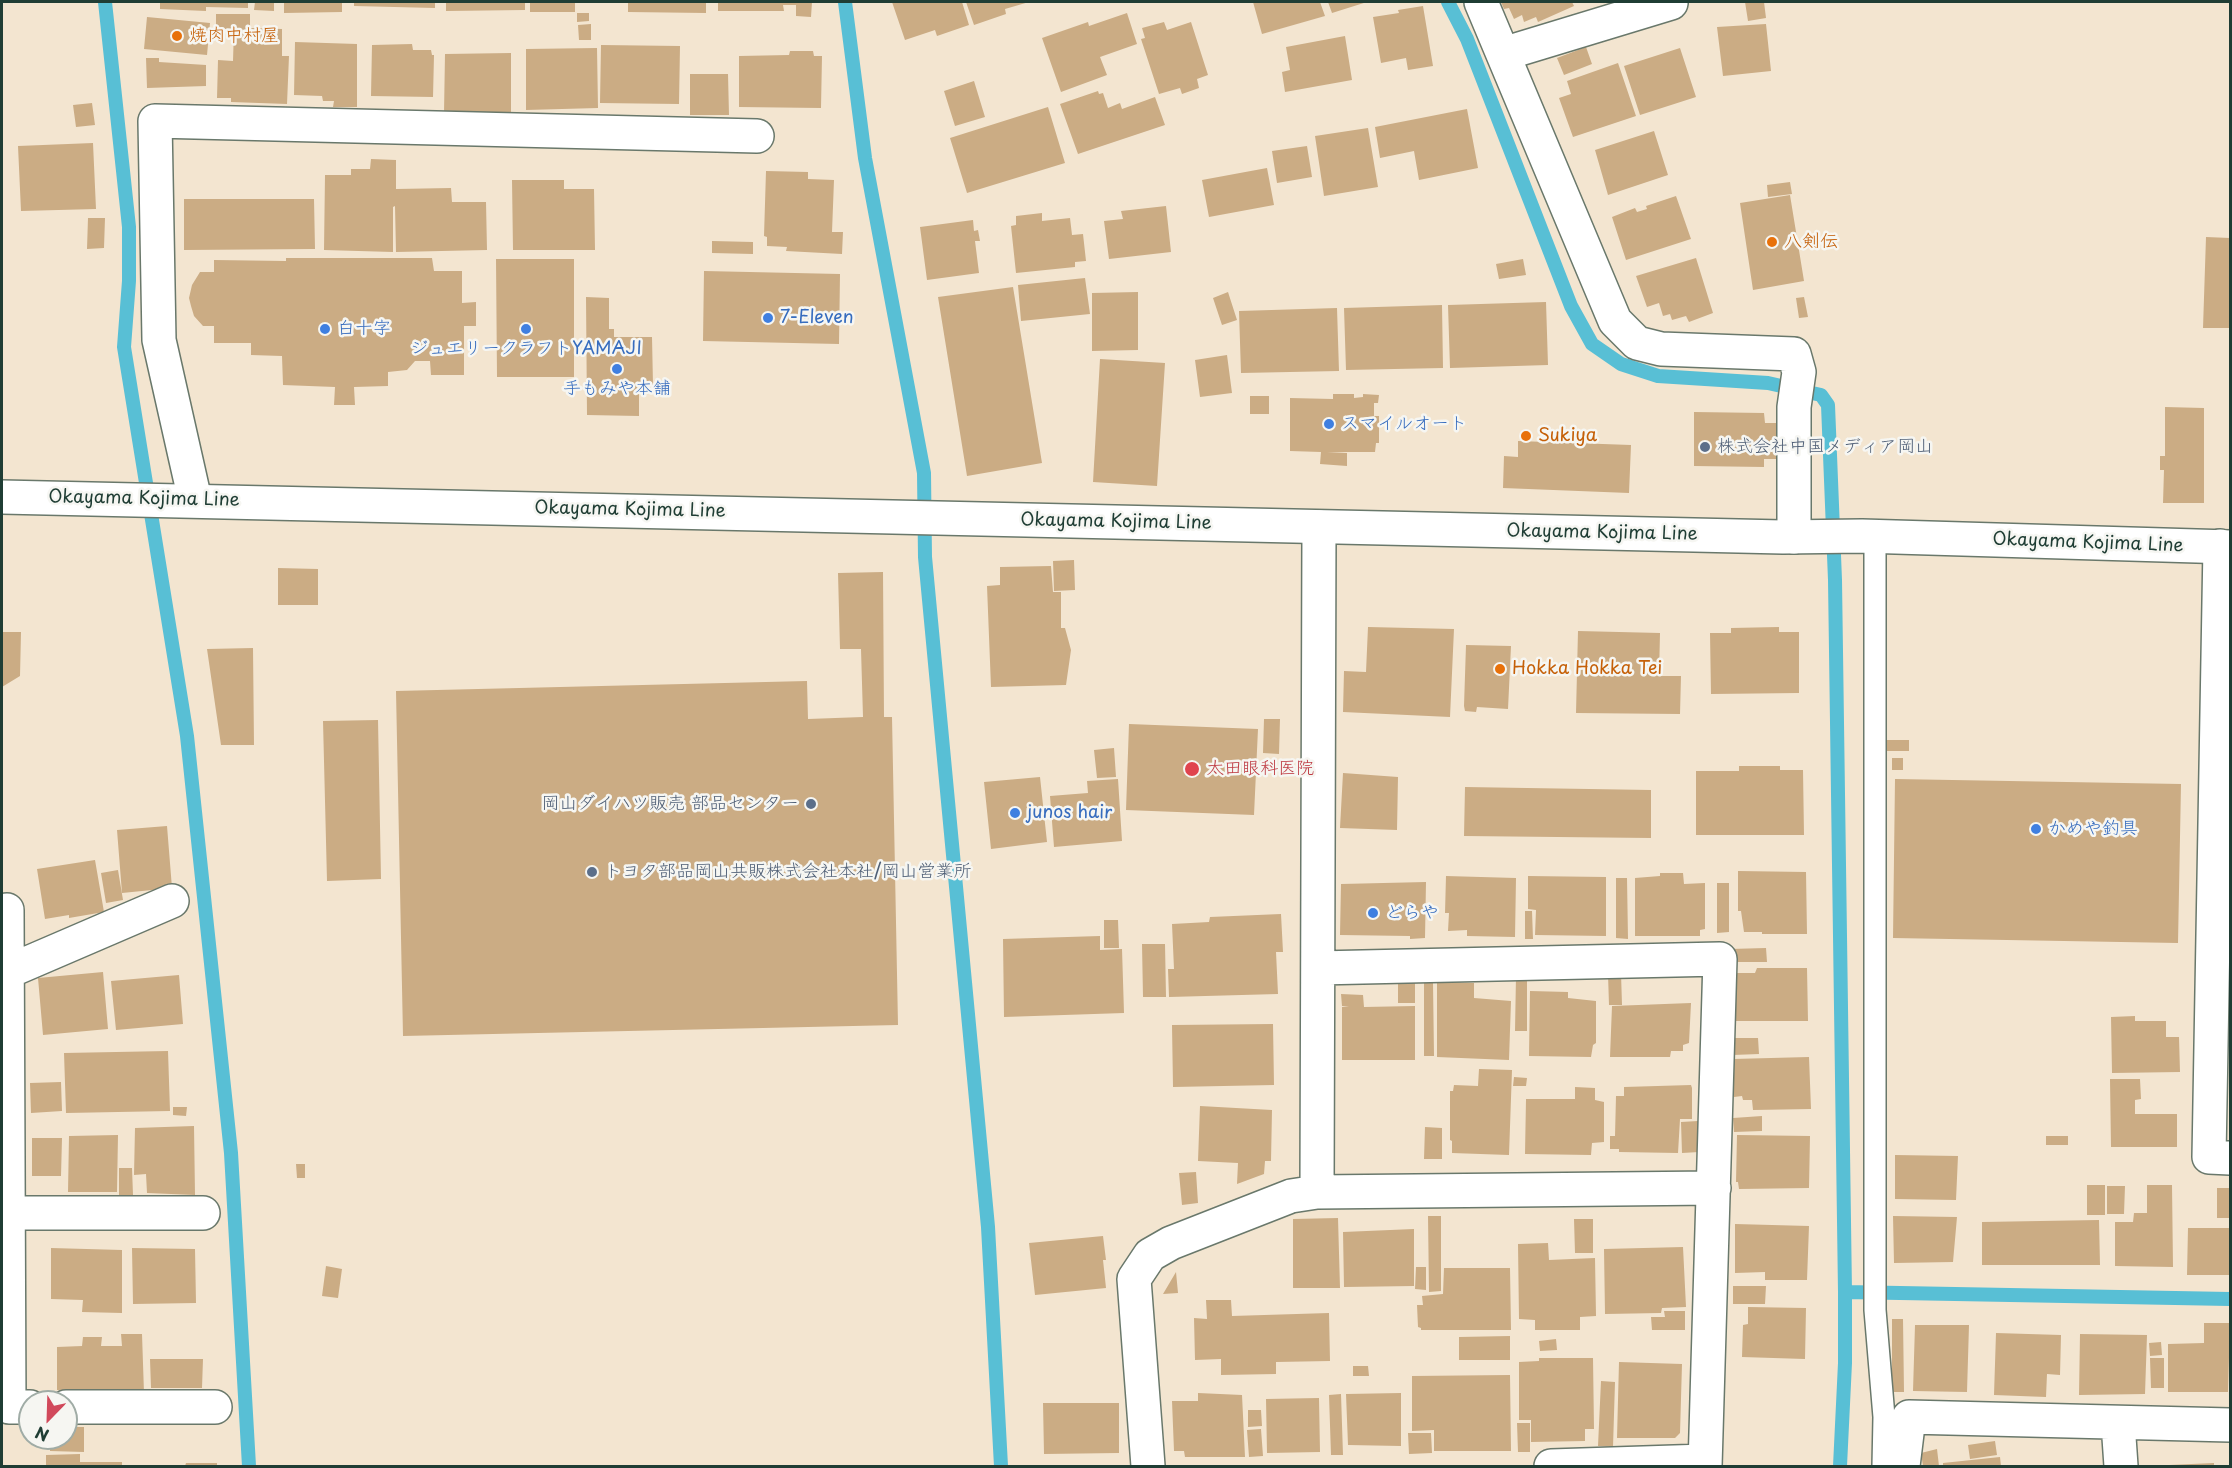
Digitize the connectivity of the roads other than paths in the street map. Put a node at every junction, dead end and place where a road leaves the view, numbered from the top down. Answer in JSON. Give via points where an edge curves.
{"nodes":[{"id":1,"x":1481,"y":2,"type":"edge"},
{"id":2,"x":1670,"y":2,"type":"edge"},
{"id":3,"x":1503,"y":54,"type":"junction"},
{"id":4,"x":757,"y":136,"type":"dead end"},
{"id":5,"x":2,"y":497,"type":"edge"},
{"id":6,"x":195,"y":500,"type":"junction"},
{"id":7,"x":1319,"y":526,"type":"junction"},
{"id":8,"x":1805,"y":537,"type":"junction"},
{"id":9,"x":1869,"y":537,"type":"junction"},
{"id":10,"x":2225,"y":546,"type":"edge"},
{"id":11,"x":172,"y":901,"type":"dead end"},
{"id":12,"x":7,"y":910,"type":"dead end"},
{"id":13,"x":2222,"y":934,"type":"edge"},
{"id":14,"x":1318,"y":968,"type":"junction"},
{"id":15,"x":7,"y":972,"type":"junction"},
{"id":16,"x":4,"y":1074,"type":"edge"},
{"id":17,"x":2230,"y":1158,"type":"edge"},
{"id":18,"x":1714,"y":1188,"type":"junction"},
{"id":19,"x":1317,"y":1192,"type":"junction"},
{"id":20,"x":8,"y":1213,"type":"junction"},
{"id":21,"x":203,"y":1213,"type":"dead end"},
{"id":22,"x":18,"y":1407,"type":"edge"},
{"id":23,"x":78,"y":1407,"type":"edge"},
{"id":24,"x":215,"y":1407,"type":"dead end"},
{"id":25,"x":2118,"y":1423,"type":"junction"},
{"id":26,"x":2230,"y":1425,"type":"edge"},
{"id":27,"x":1705,"y":1464,"type":"edge"},
{"id":28,"x":1148,"y":1467,"type":"edge"},
{"id":29,"x":1551,"y":1467,"type":"edge"},
{"id":30,"x":1883,"y":1467,"type":"edge"},
{"id":31,"x":1903,"y":1467,"type":"edge"},
{"id":32,"x":2121,"y":1467,"type":"edge"}],
"edges":[{"from":1,"to":3,"type":"street"},
{"from":2,"to":3,"type":"street"},
{"from":3,"to":8,"type":"street","via":[[1615,321],[1637,343],[1661,349],[1794,354],[1799,372],[1794,407]]},
{"from":4,"to":6,"type":"street","via":[[155,121],[159,340]]},
{"from":5,"to":6,"type":"street","name":"Okayama Kojima Line"},
{"from":6,"to":7,"type":"street","name":"Okayama Kojima Line"},
{"from":7,"to":8,"type":"street","name":"Okayama Kojima Line"},
{"from":7,"to":14,"type":"street"},
{"from":8,"to":9,"type":"street","name":"Okayama Kojima Line"},
{"from":9,"to":10,"type":"street","name":"Okayama Kojima Line"},
{"from":9,"to":30,"type":"lane","via":[[1875,1310],[1884,1417]]},
{"from":10,"to":13,"type":"street"},
{"from":11,"to":15,"type":"street"},
{"from":12,"to":15,"type":"street"},
{"from":13,"to":17,"type":"street","via":[[2209,1157]]},
{"from":14,"to":18,"type":"street","via":[[1720,959]]},
{"from":14,"to":19,"type":"street"},
{"from":15,"to":16,"type":"street"},
{"from":16,"to":20,"type":"street"},
{"from":18,"to":19,"type":"street"},
{"from":18,"to":27,"type":"street"},
{"from":19,"to":28,"type":"street","via":[[1291,1196],[1171,1243],[1150,1255],[1134,1279]]},
{"from":20,"to":21,"type":"street"},
{"from":20,"to":22,"type":"street","via":[[9,1407]]},
{"from":23,"to":24,"type":"street"},
{"from":25,"to":26,"type":"street"},
{"from":25,"to":31,"type":"street","via":[[1909,1417]]},
{"from":25,"to":32,"type":"street"},
{"from":27,"to":29,"type":"street"}]}
